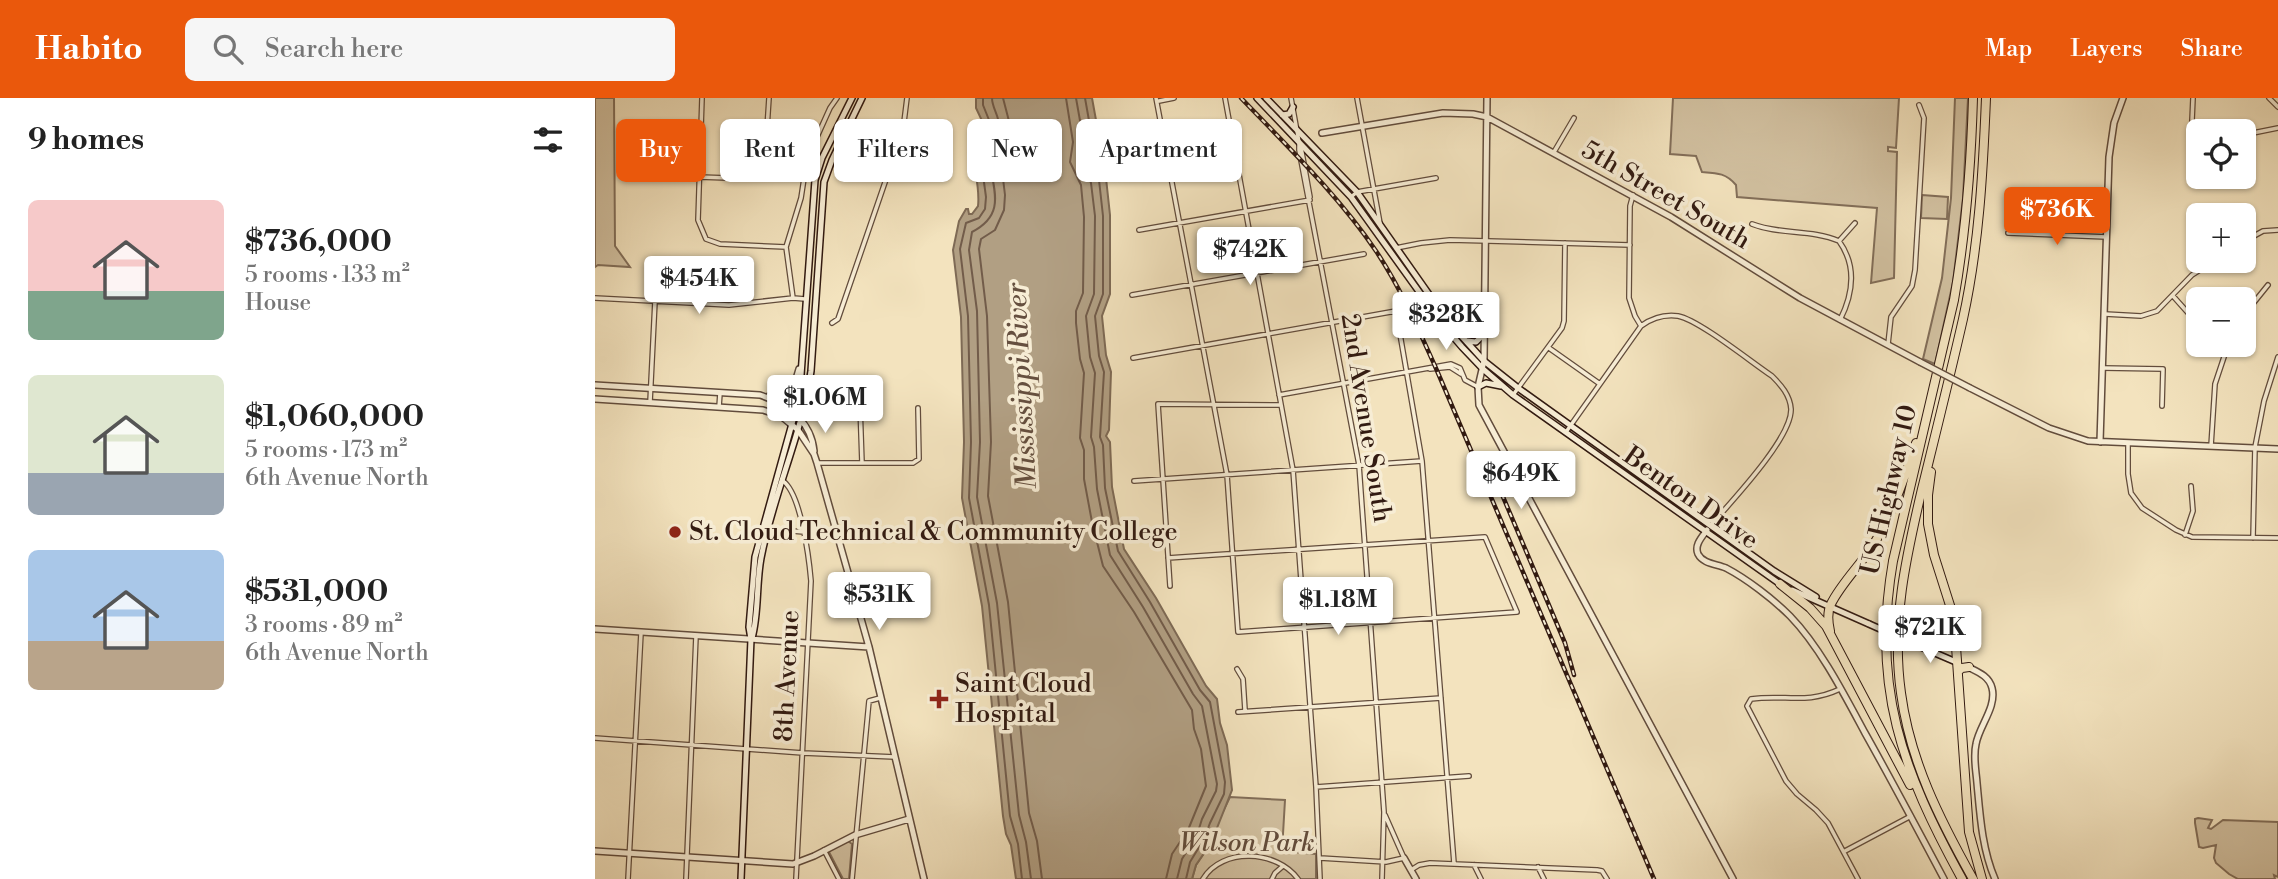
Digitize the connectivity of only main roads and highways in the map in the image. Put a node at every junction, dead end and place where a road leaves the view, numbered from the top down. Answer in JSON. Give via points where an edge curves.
{"nodes":[{"id":1,"x":1973,"y":98,"type":"edge"},
{"id":2,"x":1986,"y":98,"type":"edge"},
{"id":3,"x":1933,"y":390,"type":"junction"},
{"id":4,"x":1944,"y":402,"type":"junction"},
{"id":5,"x":1780,"y":584,"type":"road end"},
{"id":6,"x":1832,"y":639,"type":"junction"},
{"id":7,"x":1957,"y":666,"type":"junction"},
{"id":8,"x":1969,"y":667,"type":"road end"},
{"id":9,"x":1938,"y":835,"type":"junction"},
{"id":10,"x":1962,"y":879,"type":"edge"},
{"id":11,"x":1973,"y":879,"type":"edge"},
{"id":12,"x":1982,"y":879,"type":"edge"}],
"edges":[{"from":1,"to":3,"type":"highway","name":"US Highway 10","via":[[1964,238]]},
{"from":2,"to":4,"type":"highway","via":[[1976,247]]},
{"from":3,"to":6,"type":"highway","via":[[1892,509],[1830,606]]},
{"from":3,"to":9,"type":"highway","name":"US Highway 10","via":[[1893,561],[1885,640],[1890,698],[1902,750]]},
{"from":4,"to":7,"type":"highway","via":[[1927,511],[1934,555],[1954,618]]},
{"from":4,"to":11,"type":"highway","via":[[1901,585],[1897,656],[1904,712],[1919,767],[1940,819]]},
{"from":5,"to":6,"type":"highway","via":[[1810,608]]},
{"from":6,"to":9,"type":"highway"},
{"from":7,"to":8,"type":"highway"},
{"from":7,"to":12,"type":"highway","via":[[1969,832]]},
{"from":9,"to":10,"type":"highway","name":"US Highway 10"}]}
